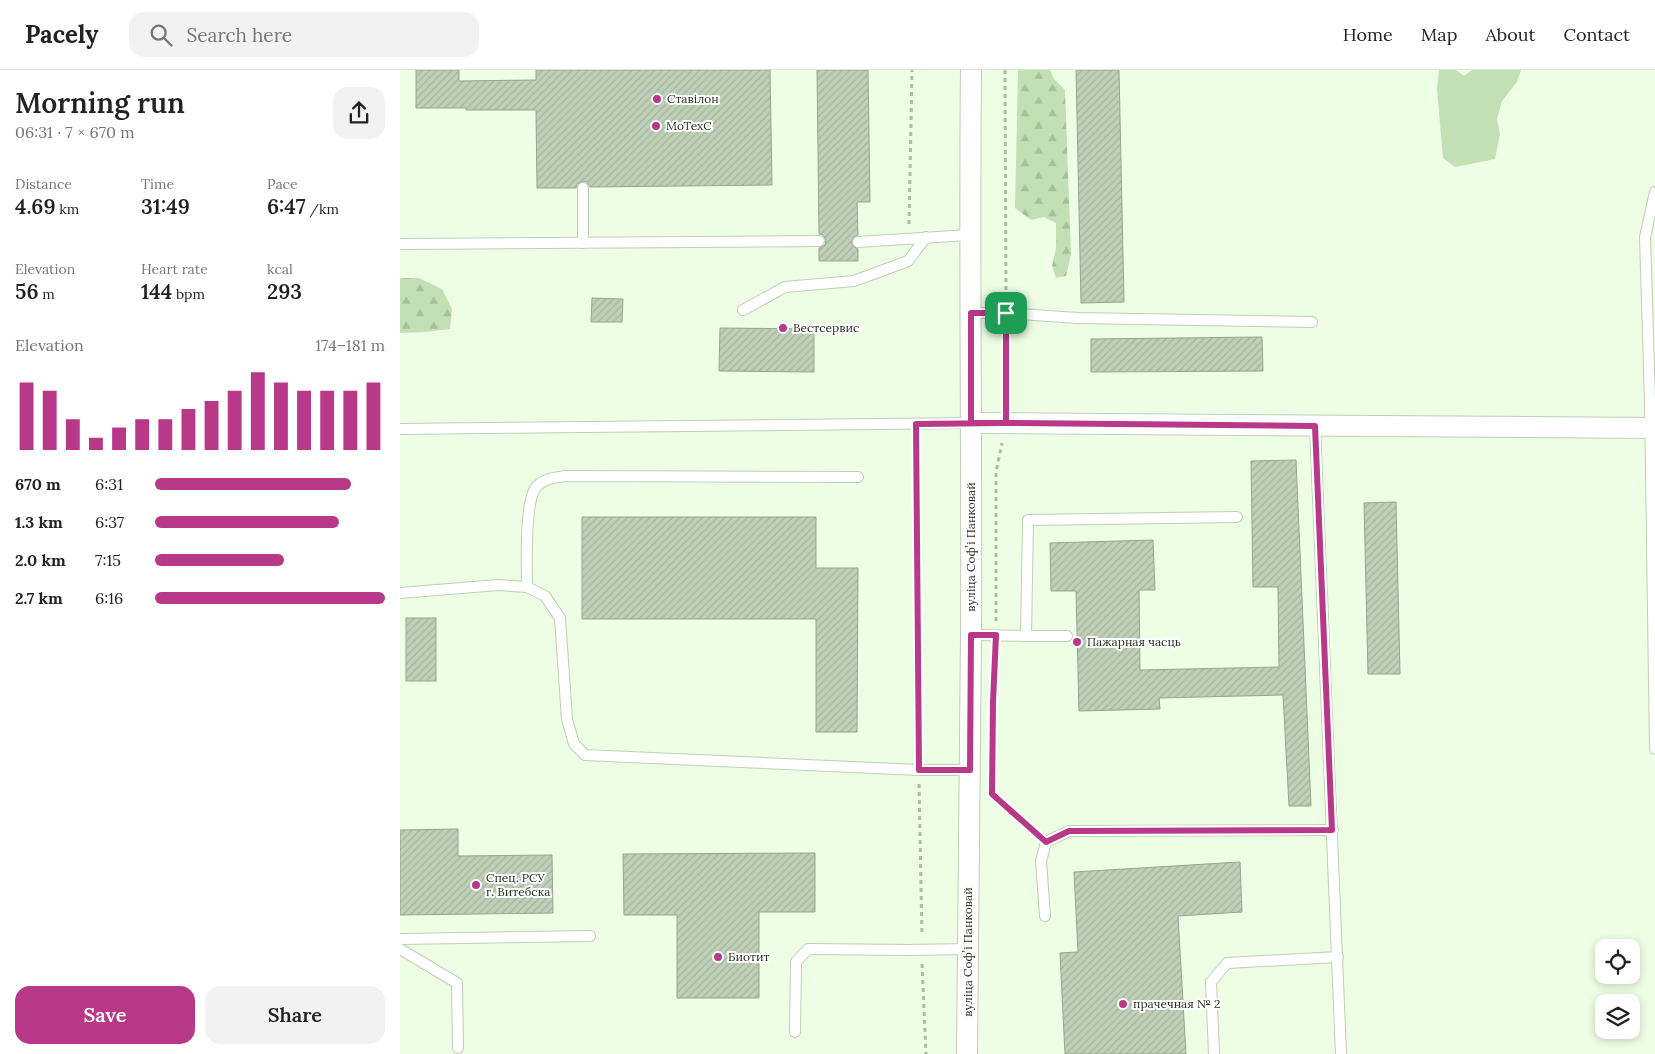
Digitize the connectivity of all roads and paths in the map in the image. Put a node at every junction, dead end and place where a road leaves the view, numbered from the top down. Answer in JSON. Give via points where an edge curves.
{"nodes":[{"id":1,"x":912,"y":70,"type":"edge"},
{"id":2,"x":971,"y":70,"type":"edge"},
{"id":3,"x":1005,"y":70,"type":"edge"},
{"id":4,"x":583,"y":188,"type":"dead end"},
{"id":5,"x":1655,"y":192,"type":"edge"},
{"id":6,"x":969,"y":235,"type":"junction"},
{"id":7,"x":926,"y":237,"type":"junction"},
{"id":8,"x":909,"y":238,"type":"junction"},
{"id":9,"x":819,"y":241,"type":"dead end"},
{"id":10,"x":858,"y":242,"type":"dead end"},
{"id":11,"x":583,"y":243,"type":"junction"},
{"id":12,"x":400,"y":244,"type":"edge"},
{"id":13,"x":743,"y":310,"type":"dead end"},
{"id":14,"x":971,"y":313,"type":"junction"},
{"id":15,"x":1006,"y":313,"type":"junction"},
{"id":16,"x":1312,"y":322,"type":"dead end"},
{"id":17,"x":971,"y":423,"type":"junction"},
{"id":18,"x":1006,"y":423,"type":"junction"},
{"id":19,"x":916,"y":424,"type":"junction"},
{"id":20,"x":1315,"y":426,"type":"junction"},
{"id":21,"x":1652,"y":428,"type":"edge"},
{"id":22,"x":400,"y":429,"type":"edge"},
{"id":23,"x":858,"y":477,"type":"dead end"},
{"id":24,"x":1237,"y":517,"type":"dead end"},
{"id":25,"x":527,"y":587,"type":"junction"},
{"id":26,"x":400,"y":593,"type":"edge"},
{"id":27,"x":971,"y":635,"type":"junction"},
{"id":28,"x":996,"y":635,"type":"junction"},
{"id":29,"x":1026,"y":636,"type":"junction"},
{"id":30,"x":1067,"y":636,"type":"dead end"},
{"id":31,"x":993,"y":693,"type":"dead end"},
{"id":32,"x":1655,"y":749,"type":"edge"},
{"id":33,"x":919,"y":770,"type":"junction"},
{"id":34,"x":970,"y":770,"type":"junction"},
{"id":35,"x":992,"y":785,"type":"dead end"},
{"id":36,"x":1332,"y":830,"type":"junction"},
{"id":37,"x":1046,"y":842,"type":"junction"},
{"id":38,"x":1045,"y":916,"type":"dead end"},
{"id":39,"x":590,"y":936,"type":"dead end"},
{"id":40,"x":400,"y":939,"type":"edge"},
{"id":41,"x":400,"y":949,"type":"edge"},
{"id":42,"x":968,"y":949,"type":"junction"},
{"id":43,"x":922,"y":950,"type":"junction"},
{"id":44,"x":1338,"y":957,"type":"junction"},
{"id":45,"x":795,"y":1032,"type":"dead end"},
{"id":46,"x":458,"y":1048,"type":"dead end"},
{"id":47,"x":926,"y":1054,"type":"edge"},
{"id":48,"x":967,"y":1054,"type":"edge"},
{"id":49,"x":1214,"y":1054,"type":"edge"},
{"id":50,"x":1341,"y":1054,"type":"edge"}],
"edges":[{"from":1,"to":8,"type":"path"},
{"from":2,"to":6,"type":"street","name":"вуліца Софʼі Панковай"},
{"from":3,"to":15,"type":"path"},
{"from":4,"to":11,"type":"lane"},
{"from":5,"to":21,"type":"lane","via":[[1645,237]]},
{"from":6,"to":7,"type":"lane"},
{"from":6,"to":14,"type":"street","name":"вуліца Софʼі Панковай"},
{"from":7,"to":8,"type":"lane"},
{"from":7,"to":13,"type":"lane","via":[[908,261],[854,281],[785,287]]},
{"from":8,"to":10,"type":"lane"},
{"from":9,"to":11,"type":"lane"},
{"from":11,"to":12,"type":"lane"},
{"from":14,"to":15,"type":"lane"},
{"from":14,"to":17,"type":"street","name":"вуліца Софʼі Панковай"},
{"from":15,"to":16,"type":"lane","via":[[1078,318]]},
{"from":15,"to":18,"type":"path"},
{"from":17,"to":18,"type":"street"},
{"from":17,"to":19,"type":"lane"},
{"from":17,"to":27,"type":"street","name":"вуліца Софʼі Панковай"},
{"from":18,"to":20,"type":"street"},
{"from":18,"to":28,"type":"path","via":[[996,472]]},
{"from":19,"to":22,"type":"lane"},
{"from":19,"to":33,"type":"path"},
{"from":20,"to":21,"type":"street"},
{"from":20,"to":36,"type":"lane"},
{"from":21,"to":32,"type":"lane"},
{"from":23,"to":25,"type":"lane","via":[[566,476],[546,479],[535,488],[529,509]]},
{"from":24,"to":29,"type":"lane","via":[[1028,520]]},
{"from":25,"to":26,"type":"lane","via":[[498,585]]},
{"from":25,"to":33,"type":"lane","via":[[546,596],[560,618],[567,719],[574,744],[585,755]]},
{"from":27,"to":28,"type":"lane"},
{"from":27,"to":34,"type":"street","name":"вуліца Софʼі Панковай"},
{"from":28,"to":29,"type":"lane"},
{"from":28,"to":31,"type":"path"},
{"from":29,"to":30,"type":"lane"},
{"from":33,"to":34,"type":"lane"},
{"from":33,"to":43,"type":"path"},
{"from":34,"to":42,"type":"street","name":"вуліца Софʼі Панковай"},
{"from":35,"to":37,"type":"path","via":[[992,794]]},
{"from":36,"to":37,"type":"lane","via":[[1069,831]]},
{"from":36,"to":44,"type":"lane"},
{"from":37,"to":38,"type":"lane","via":[[1041,861]]},
{"from":39,"to":40,"type":"lane"},
{"from":41,"to":46,"type":"lane","via":[[457,983]]},
{"from":42,"to":43,"type":"lane"},
{"from":42,"to":48,"type":"street","name":"вуліца Софʼі Панковай"},
{"from":43,"to":45,"type":"lane","via":[[808,949],[796,962]]},
{"from":43,"to":47,"type":"path"},
{"from":44,"to":49,"type":"lane","via":[[1228,963],[1211,982]]},
{"from":44,"to":50,"type":"lane"}]}
